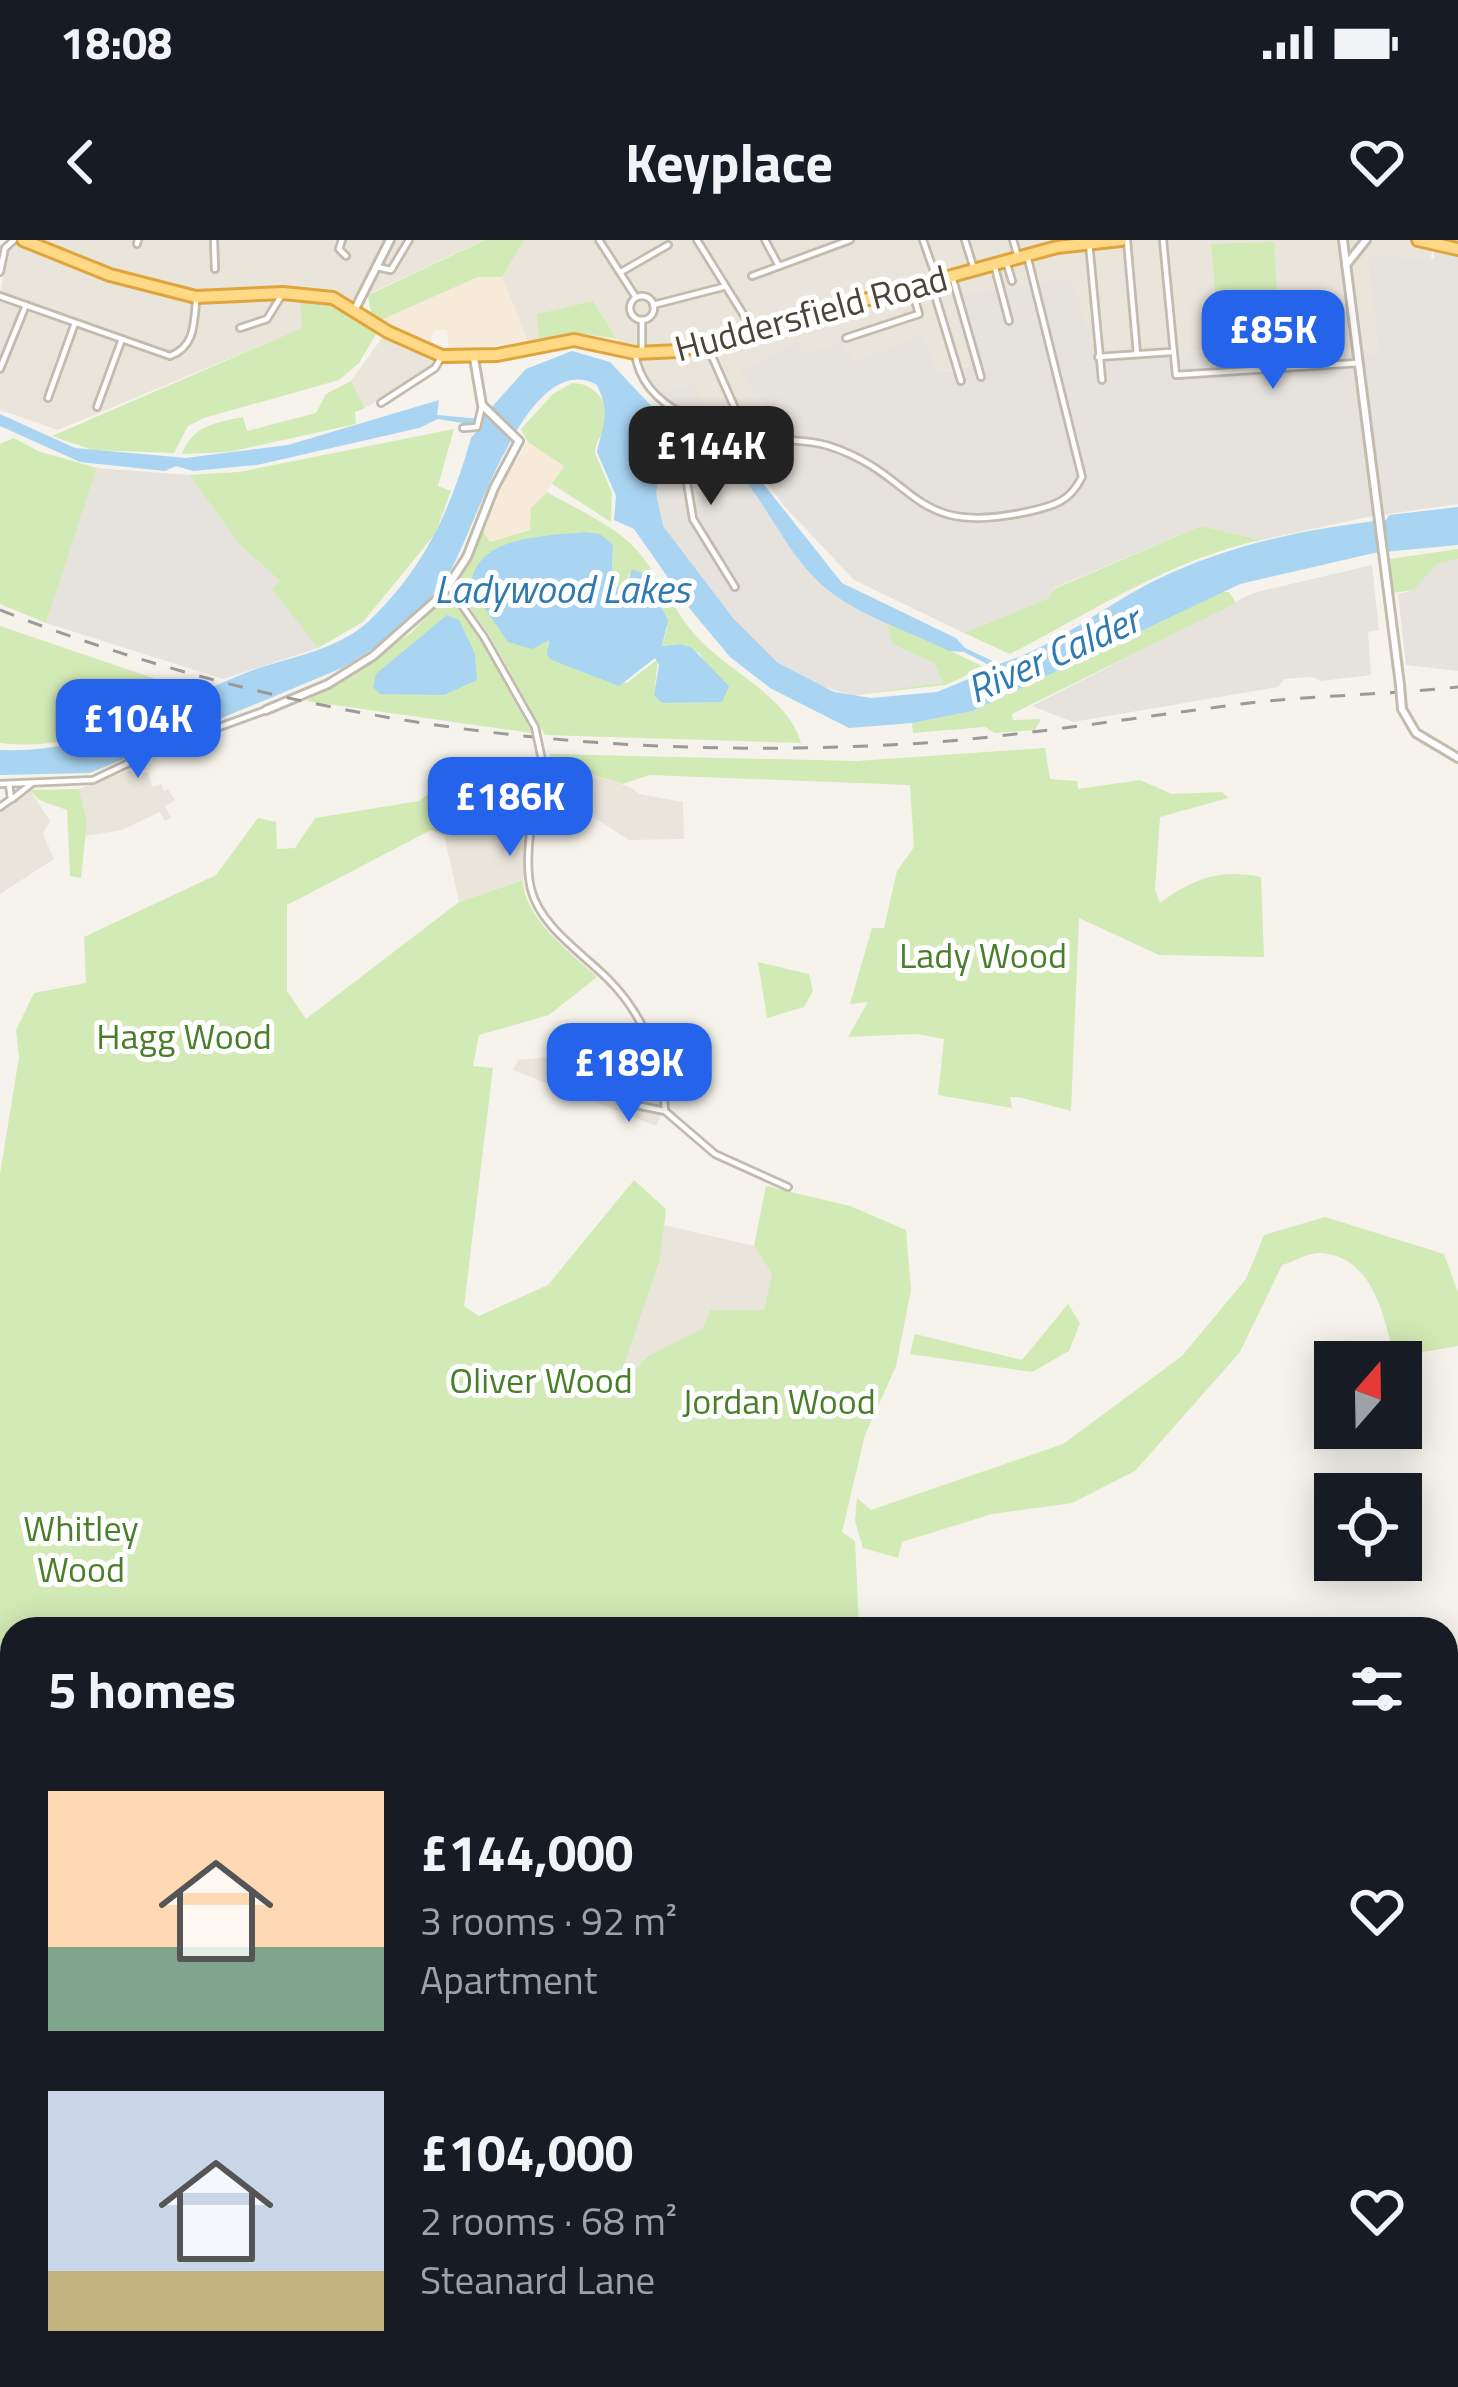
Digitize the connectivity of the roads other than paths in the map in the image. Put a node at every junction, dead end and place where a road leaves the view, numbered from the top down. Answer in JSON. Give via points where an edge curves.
{"nodes":[{"id":1,"x":19,"y":240,"type":"edge"},
{"id":2,"x":214,"y":240,"type":"edge"},
{"id":3,"x":343,"y":240,"type":"edge"},
{"id":4,"x":388,"y":240,"type":"edge"},
{"id":5,"x":409,"y":240,"type":"edge"},
{"id":6,"x":598,"y":240,"type":"edge"},
{"id":7,"x":697,"y":240,"type":"edge"},
{"id":8,"x":765,"y":240,"type":"edge"},
{"id":9,"x":850,"y":240,"type":"edge"},
{"id":10,"x":923,"y":240,"type":"edge"},
{"id":11,"x":964,"y":240,"type":"edge"},
{"id":12,"x":1013,"y":240,"type":"edge"},
{"id":13,"x":1124,"y":240,"type":"edge"},
{"id":14,"x":1163,"y":240,"type":"edge"},
{"id":15,"x":1343,"y":240,"type":"edge"},
{"id":16,"x":1366,"y":240,"type":"edge"},
{"id":17,"x":1418,"y":240,"type":"edge"},
{"id":18,"x":1432,"y":241,"type":"edge"},
{"id":19,"x":1089,"y":242,"type":"edge"},
{"id":20,"x":835,"y":243,"type":"edge"},
{"id":21,"x":668,"y":245,"type":"dead end"},
{"id":22,"x":1458,"y":249,"type":"edge"},
{"id":23,"x":346,"y":256,"type":"dead end"},
{"id":24,"x":1011,"y":260,"type":"junction"},
{"id":25,"x":779,"y":266,"type":"junction"},
{"id":26,"x":1345,"y":266,"type":"junction"},
{"id":27,"x":377,"y":267,"type":"junction"},
{"id":28,"x":214,"y":269,"type":"dead end"},
{"id":29,"x":974,"y":270,"type":"junction"},
{"id":30,"x":0,"y":272,"type":"edge"},
{"id":31,"x":620,"y":272,"type":"junction"},
{"id":32,"x":752,"y":276,"type":"dead end"},
{"id":33,"x":952,"y":276,"type":"junction"},
{"id":34,"x":934,"y":281,"type":"junction"},
{"id":35,"x":1012,"y":281,"type":"dead end"},
{"id":36,"x":723,"y":287,"type":"junction"},
{"id":37,"x":911,"y":287,"type":"junction"},
{"id":38,"x":283,"y":293,"type":"junction"},
{"id":39,"x":0,"y":296,"type":"edge"},
{"id":40,"x":196,"y":297,"type":"junction"},
{"id":41,"x":636,"y":298,"type":"junction"},
{"id":42,"x":26,"y":305,"type":"junction"},
{"id":43,"x":653,"y":305,"type":"junction"},
{"id":44,"x":354,"y":311,"type":"junction"},
{"id":45,"x":642,"y":320,"type":"junction"},
{"id":46,"x":1009,"y":321,"type":"dead end"},
{"id":47,"x":75,"y":322,"type":"junction"},
{"id":48,"x":240,"y":328,"type":"dead end"},
{"id":49,"x":753,"y":330,"type":"junction"},
{"id":50,"x":846,"y":338,"type":"dead end"},
{"id":51,"x":122,"y":339,"type":"junction"},
{"id":52,"x":707,"y":344,"type":"junction"},
{"id":53,"x":1172,"y":352,"type":"junction"},
{"id":54,"x":638,"y":353,"type":"junction"},
{"id":55,"x":1137,"y":354,"type":"junction"},
{"id":56,"x":442,"y":356,"type":"junction"},
{"id":57,"x":1098,"y":356,"type":"junction"},
{"id":58,"x":474,"y":358,"type":"junction"},
{"id":59,"x":1358,"y":363,"type":"junction"},
{"id":60,"x":0,"y":369,"type":"edge"},
{"id":61,"x":981,"y":376,"type":"dead end"},
{"id":62,"x":1102,"y":380,"type":"dead end"},
{"id":63,"x":961,"y":381,"type":"dead end"},
{"id":64,"x":48,"y":398,"type":"dead end"},
{"id":65,"x":381,"y":403,"type":"dead end"},
{"id":66,"x":98,"y":407,"type":"dead end"},
{"id":67,"x":483,"y":410,"type":"junction"},
{"id":68,"x":676,"y":412,"type":"junction"},
{"id":69,"x":741,"y":422,"type":"dead end"},
{"id":70,"x":463,"y":428,"type":"dead end"},
{"id":71,"x":449,"y":586,"type":"junction"},
{"id":72,"x":735,"y":587,"type":"dead end"},
{"id":73,"x":266,"y":710,"type":"joint"},
{"id":74,"x":1458,"y":758,"type":"edge"},
{"id":75,"x":0,"y":784,"type":"edge"},
{"id":76,"x":9,"y":784,"type":"junction"},
{"id":77,"x":31,"y":784,"type":"junction"},
{"id":78,"x":11,"y":800,"type":"junction"},
{"id":79,"x":0,"y":807,"type":"edge"},
{"id":80,"x":632,"y":1100,"type":"dead end"},
{"id":81,"x":665,"y":1111,"type":"junction"},
{"id":82,"x":788,"y":1187,"type":"dead end"}],
"edges":[{"from":1,"to":30,"type":"street","via":[[5,248]]},
{"from":1,"to":40,"type":"highway","name":"Huddersfield Road"},
{"from":2,"to":28,"type":"street"},
{"from":3,"to":23,"type":"street"},
{"from":4,"to":27,"type":"street"},
{"from":5,"to":27,"type":"street","via":[[391,270]]},
{"from":6,"to":31,"type":"street"},
{"from":7,"to":36,"type":"street"},
{"from":8,"to":25,"type":"street"},
{"from":9,"to":20,"type":"street"},
{"from":10,"to":34,"type":"street"},
{"from":11,"to":29,"type":"street"},
{"from":12,"to":24,"type":"street"},
{"from":13,"to":19,"type":"highway","name":"Huddersfield Road"},
{"from":13,"to":55,"type":"street"},
{"from":14,"to":53,"type":"street"},
{"from":15,"to":26,"type":"street"},
{"from":16,"to":26,"type":"street"},
{"from":17,"to":18,"type":"highway"},
{"from":18,"to":22,"type":"highway"},
{"from":19,"to":24,"type":"highway","name":"Huddersfield Road"},
{"from":19,"to":57,"type":"street"},
{"from":20,"to":25,"type":"street"},
{"from":21,"to":31,"type":"street"},
{"from":24,"to":29,"type":"highway","name":"Huddersfield Road"},
{"from":24,"to":35,"type":"street"},
{"from":24,"to":46,"type":"street"},
{"from":24,"to":68,"type":"street","via":[[1080,455],[1082,477],[1068,500],[992,520],[958,519],[824,444],[765,438]]},
{"from":25,"to":32,"type":"street"},
{"from":26,"to":59,"type":"street"},
{"from":27,"to":44,"type":"street"},
{"from":29,"to":33,"type":"highway","name":"Huddersfield Road"},
{"from":31,"to":41,"type":"street"},
{"from":33,"to":34,"type":"highway","name":"Huddersfield Road"},
{"from":33,"to":61,"type":"street"},
{"from":34,"to":37,"type":"highway","name":"Huddersfield Road"},
{"from":34,"to":63,"type":"street"},
{"from":36,"to":43,"type":"street"},
{"from":36,"to":49,"type":"street"},
{"from":37,"to":49,"type":"highway","name":"Huddersfield Road"},
{"from":37,"to":50,"type":"street","via":[[919,314]]},
{"from":38,"to":40,"type":"highway","name":"Huddersfield Road"},
{"from":38,"to":44,"type":"highway","name":"Huddersfield Road","via":[[318,294]]},
{"from":38,"to":48,"type":"street","via":[[267,319]]},
{"from":39,"to":42,"type":"street"},
{"from":40,"to":51,"type":"street","via":[[193,334],[178,353]]},
{"from":41,"to":43,"type":"street"},
{"from":41,"to":45,"type":"street","via":[[630,312]]},
{"from":42,"to":47,"type":"street"},
{"from":42,"to":60,"type":"street"},
{"from":43,"to":45,"type":"street"},
{"from":44,"to":56,"type":"highway","name":"Huddersfield Road"},
{"from":45,"to":54,"type":"street"},
{"from":47,"to":51,"type":"street"},
{"from":47,"to":64,"type":"street"},
{"from":49,"to":52,"type":"highway","name":"Huddersfield Road"},
{"from":51,"to":66,"type":"street"},
{"from":52,"to":54,"type":"highway","name":"Huddersfield Road"},
{"from":52,"to":69,"type":"street"},
{"from":53,"to":55,"type":"street"},
{"from":53,"to":59,"type":"street","via":[[1176,375]]},
{"from":54,"to":58,"type":"highway","name":"Huddersfield Road","via":[[574,340]]},
{"from":54,"to":68,"type":"street","via":[[646,386]]},
{"from":55,"to":57,"type":"street"},
{"from":56,"to":58,"type":"highway","name":"Huddersfield Road"},
{"from":56,"to":65,"type":"street"},
{"from":57,"to":62,"type":"street"},
{"from":58,"to":67,"type":"street"},
{"from":59,"to":74,"type":"street","bridge":true,"via":[[1402,709],[1416,733]]},
{"from":67,"to":70,"type":"street","via":[[479,425]]},
{"from":67,"to":71,"type":"street","via":[[516,434],[518,445]]},
{"from":68,"to":72,"type":"street","via":[[693,518]]},
{"from":71,"to":73,"type":"street","via":[[374,656]]},
{"from":71,"to":81,"type":"street","bridge":true,"via":[[535,727],[542,760],[532,894],[645,1030]]},
{"from":73,"to":77,"type":"street","via":[[93,780]]},
{"from":75,"to":76,"type":"street"},
{"from":76,"to":77,"type":"street"},
{"from":76,"to":78,"type":"street"},
{"from":77,"to":78,"type":"street"},
{"from":78,"to":79,"type":"street"},
{"from":80,"to":81,"type":"street"},
{"from":81,"to":82,"type":"street","via":[[715,1154]]}]}
